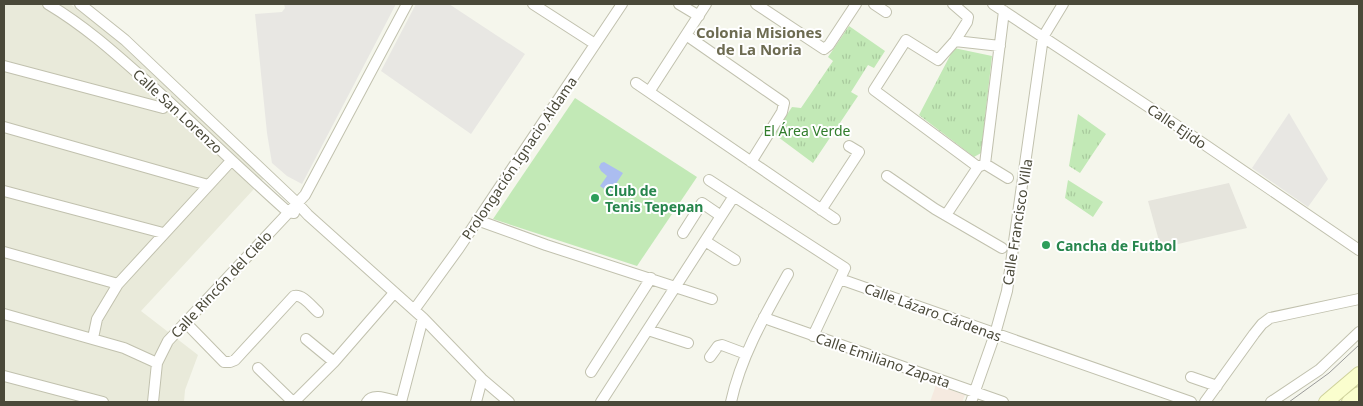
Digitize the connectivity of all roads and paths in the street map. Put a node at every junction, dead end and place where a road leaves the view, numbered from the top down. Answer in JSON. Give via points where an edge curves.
{"nodes":[{"id":1,"x":48,"y":4,"type":"edge"},
{"id":2,"x":80,"y":4,"type":"edge"},
{"id":3,"x":407,"y":4,"type":"edge"},
{"id":4,"x":533,"y":4,"type":"edge"},
{"id":5,"x":622,"y":4,"type":"edge"},
{"id":6,"x":679,"y":4,"type":"edge"},
{"id":7,"x":706,"y":4,"type":"edge"},
{"id":8,"x":756,"y":4,"type":"edge"},
{"id":9,"x":856,"y":4,"type":"edge"},
{"id":10,"x":874,"y":4,"type":"edge"},
{"id":11,"x":953,"y":4,"type":"edge"},
{"id":12,"x":993,"y":4,"type":"edge"},
{"id":13,"x":1063,"y":4,"type":"edge"},
{"id":14,"x":1004,"y":11,"type":"junction"},
{"id":15,"x":886,"y":12,"type":"dead end"},
{"id":16,"x":699,"y":16,"type":"junction"},
{"id":17,"x":686,"y":35,"type":"junction"},
{"id":18,"x":1043,"y":37,"type":"junction"},
{"id":19,"x":954,"y":41,"type":"junction"},
{"id":20,"x":594,"y":44,"type":"junction"},
{"id":21,"x":1000,"y":46,"type":"junction"},
{"id":22,"x":4,"y":66,"type":"edge"},
{"id":23,"x":636,"y":83,"type":"dead end"},
{"id":24,"x":649,"y":92,"type":"junction"},
{"id":25,"x":163,"y":108,"type":"dead end"},
{"id":26,"x":4,"y":127,"type":"edge"},
{"id":27,"x":849,"y":146,"type":"dead end"},
{"id":28,"x":231,"y":161,"type":"junction"},
{"id":29,"x":751,"y":162,"type":"junction"},
{"id":30,"x":981,"y":165,"type":"junction"},
{"id":31,"x":887,"y":176,"type":"dead end"},
{"id":32,"x":1008,"y":178,"type":"dead end"},
{"id":33,"x":709,"y":180,"type":"dead end"},
{"id":34,"x":208,"y":185,"type":"junction"},
{"id":35,"x":4,"y":191,"type":"edge"},
{"id":36,"x":734,"y":196,"type":"junction"},
{"id":37,"x":297,"y":203,"type":"junction"},
{"id":38,"x":821,"y":210,"type":"junction"},
{"id":39,"x":288,"y":212,"type":"junction"},
{"id":40,"x":308,"y":215,"type":"junction"},
{"id":41,"x":946,"y":215,"type":"junction"},
{"id":42,"x":721,"y":216,"type":"junction"},
{"id":43,"x":836,"y":219,"type":"dead end"},
{"id":44,"x":477,"y":220,"type":"junction"},
{"id":45,"x":163,"y":233,"type":"junction"},
{"id":46,"x":683,"y":233,"type":"dead end"},
{"id":47,"x":705,"y":241,"type":"junction"},
{"id":48,"x":1002,"y":248,"type":"dead end"},
{"id":49,"x":1359,"y":250,"type":"edge"},
{"id":50,"x":4,"y":252,"type":"edge"},
{"id":51,"x":735,"y":260,"type":"dead end"},
{"id":52,"x":788,"y":274,"type":"dead end"},
{"id":53,"x":651,"y":278,"type":"junction"},
{"id":54,"x":840,"y":279,"type":"junction"},
{"id":55,"x":118,"y":284,"type":"junction"},
{"id":56,"x":676,"y":286,"type":"junction"},
{"id":57,"x":394,"y":293,"type":"junction"},
{"id":58,"x":712,"y":298,"type":"dead end"},
{"id":59,"x":1359,"y":299,"type":"edge"},
{"id":60,"x":414,"y":310,"type":"junction"},
{"id":61,"x":318,"y":312,"type":"dead end"},
{"id":62,"x":4,"y":314,"type":"edge"},
{"id":63,"x":764,"y":317,"type":"junction"},
{"id":64,"x":423,"y":318,"type":"junction"},
{"id":65,"x":185,"y":322,"type":"junction"},
{"id":66,"x":648,"y":330,"type":"junction"},
{"id":67,"x":1359,"y":332,"type":"edge"},
{"id":68,"x":995,"y":334,"type":"junction"},
{"id":69,"x":812,"y":336,"type":"junction"},
{"id":70,"x":93,"y":338,"type":"junction"},
{"id":71,"x":306,"y":339,"type":"dead end"},
{"id":72,"x":688,"y":343,"type":"dead end"},
{"id":73,"x":746,"y":354,"type":"junction"},
{"id":74,"x":710,"y":357,"type":"dead end"},
{"id":75,"x":334,"y":362,"type":"junction"},
{"id":76,"x":157,"y":364,"type":"junction"},
{"id":77,"x":258,"y":368,"type":"dead end"},
{"id":78,"x":591,"y":372,"type":"dead end"},
{"id":79,"x":1359,"y":374,"type":"edge"},
{"id":80,"x":4,"y":376,"type":"edge"},
{"id":81,"x":1191,"y":377,"type":"dead end"},
{"id":82,"x":482,"y":378,"type":"junction"},
{"id":83,"x":1217,"y":386,"type":"junction"},
{"id":84,"x":1359,"y":394,"type":"edge"},
{"id":85,"x":973,"y":397,"type":"edge"},
{"id":86,"x":103,"y":402,"type":"edge"},
{"id":87,"x":153,"y":402,"type":"edge"},
{"id":88,"x":294,"y":402,"type":"edge"},
{"id":89,"x":367,"y":402,"type":"edge"},
{"id":90,"x":401,"y":402,"type":"edge"},
{"id":91,"x":476,"y":402,"type":"edge"},
{"id":92,"x":509,"y":402,"type":"edge"},
{"id":93,"x":601,"y":402,"type":"edge"},
{"id":94,"x":731,"y":402,"type":"edge"},
{"id":95,"x":1002,"y":402,"type":"edge"},
{"id":96,"x":1191,"y":402,"type":"edge"},
{"id":97,"x":1205,"y":402,"type":"edge"},
{"id":98,"x":1271,"y":402,"type":"edge"},
{"id":99,"x":1326,"y":402,"type":"edge"},
{"id":100,"x":1349,"y":402,"type":"edge"}],
"edges":[{"from":1,"to":28,"type":"street","name":"Calle San Lorenzo","via":[[98,38]]},
{"from":2,"to":37,"type":"street","name":"Calle San Lorenzo","via":[[125,40]]},
{"from":3,"to":37,"type":"street","name":"Calle Rincón del Cielo","via":[[305,194]]},
{"from":4,"to":20,"type":"street"},
{"from":5,"to":20,"type":"street","name":"Prolongación Ignacio Aldama"},
{"from":6,"to":16,"type":"street"},
{"from":7,"to":16,"type":"street"},
{"from":8,"to":9,"type":"street","via":[[824,49]]},
{"from":10,"to":15,"type":"street"},
{"from":11,"to":19,"type":"street","via":[[968,16]]},
{"from":12,"to":14,"type":"street","name":"Calle Ejido"},
{"from":13,"to":18,"type":"street"},
{"from":14,"to":18,"type":"street","name":"Calle Ejido"},
{"from":14,"to":21,"type":"street"},
{"from":16,"to":17,"type":"street"},
{"from":17,"to":24,"type":"street"},
{"from":17,"to":29,"type":"street","via":[[784,103],[782,112]]},
{"from":18,"to":49,"type":"street","name":"Calle Ejido"},
{"from":18,"to":68,"type":"street","name":"Calle Francisco Villa","via":[[1008,281]]},
{"from":19,"to":21,"type":"street"},
{"from":19,"to":30,"type":"street","via":[[938,60],[906,40],[874,90]]},
{"from":20,"to":44,"type":"street","name":"Prolongación Ignacio Aldama"},
{"from":21,"to":30,"type":"street"},
{"from":22,"to":25,"type":"street"},
{"from":23,"to":24,"type":"street"},
{"from":24,"to":29,"type":"street"},
{"from":26,"to":34,"type":"street"},
{"from":27,"to":38,"type":"street","via":[[863,155]]},
{"from":28,"to":34,"type":"street"},
{"from":28,"to":39,"type":"street","name":"Calle San Lorenzo"},
{"from":29,"to":38,"type":"street"},
{"from":30,"to":32,"type":"street"},
{"from":30,"to":41,"type":"street"},
{"from":31,"to":41,"type":"street"},
{"from":33,"to":36,"type":"street"},
{"from":34,"to":45,"type":"street"},
{"from":35,"to":45,"type":"street"},
{"from":36,"to":42,"type":"street"},
{"from":36,"to":54,"type":"street","via":[[845,268]]},
{"from":37,"to":39,"type":"street","name":"Calle Rincón del Cielo"},
{"from":37,"to":40,"type":"street","name":"Calle San Lorenzo"},
{"from":38,"to":43,"type":"street"},
{"from":39,"to":40,"type":"street"},
{"from":39,"to":65,"type":"street","name":"Calle Rincón del Cielo"},
{"from":40,"to":57,"type":"street","name":"Calle San Lorenzo"},
{"from":41,"to":48,"type":"street"},
{"from":42,"to":46,"type":"street","via":[[702,203]]},
{"from":42,"to":47,"type":"street"},
{"from":44,"to":53,"type":"street"},
{"from":44,"to":60,"type":"street","name":"Prolongación Ignacio Aldama"},
{"from":45,"to":55,"type":"street"},
{"from":47,"to":51,"type":"street"},
{"from":47,"to":56,"type":"street"},
{"from":50,"to":55,"type":"street"},
{"from":52,"to":63,"type":"street"},
{"from":53,"to":56,"type":"street"},
{"from":53,"to":78,"type":"street"},
{"from":54,"to":68,"type":"street","name":"Calle Lázaro Cárdenas"},
{"from":54,"to":69,"type":"street"},
{"from":55,"to":70,"type":"street","via":[[97,319]]},
{"from":56,"to":58,"type":"street"},
{"from":56,"to":66,"type":"street"},
{"from":57,"to":60,"type":"street","name":"Calle San Lorenzo"},
{"from":57,"to":75,"type":"street"},
{"from":59,"to":83,"type":"street","via":[[1270,318],[1254,334]]},
{"from":60,"to":64,"type":"street","name":"Calle San Lorenzo"},
{"from":61,"to":65,"type":"street","via":[[298,295],[294,296],[230,362],[224,362]]},
{"from":62,"to":70,"type":"street"},
{"from":63,"to":69,"type":"street","name":"Calle Emiliano Zapata"},
{"from":63,"to":73,"type":"street"},
{"from":64,"to":82,"type":"street","name":"Calle San Lorenzo"},
{"from":64,"to":90,"type":"street"},
{"from":65,"to":76,"type":"street","name":"Calle Rincón del Cielo","via":[[168,341]]},
{"from":66,"to":72,"type":"street"},
{"from":66,"to":93,"type":"street"},
{"from":67,"to":98,"type":"street","via":[[1319,370]]},
{"from":68,"to":85,"type":"street","name":"Calle Francisco Villa"},
{"from":68,"to":96,"type":"street","name":"Calle Lázaro Cárdenas"},
{"from":69,"to":85,"type":"street","name":"Calle Emiliano Zapata"},
{"from":70,"to":76,"type":"street"},
{"from":71,"to":75,"type":"street"},
{"from":73,"to":74,"type":"street","via":[[722,345]]},
{"from":73,"to":94,"type":"street"},
{"from":75,"to":88,"type":"street"},
{"from":76,"to":87,"type":"street","name":"Calle Rincón del Cielo"},
{"from":77,"to":88,"type":"street"},
{"from":79,"to":99,"type":"main road"},
{"from":80,"to":86,"type":"street"},
{"from":81,"to":83,"type":"street"},
{"from":82,"to":91,"type":"street"},
{"from":82,"to":92,"type":"street","name":"Calle San Lorenzo"},
{"from":83,"to":97,"type":"street"},
{"from":84,"to":100,"type":"main road"},
{"from":85,"to":95,"type":"street","name":"Calle Emiliano Zapata"},
{"from":89,"to":90,"type":"street","via":[[374,396]]}]}
